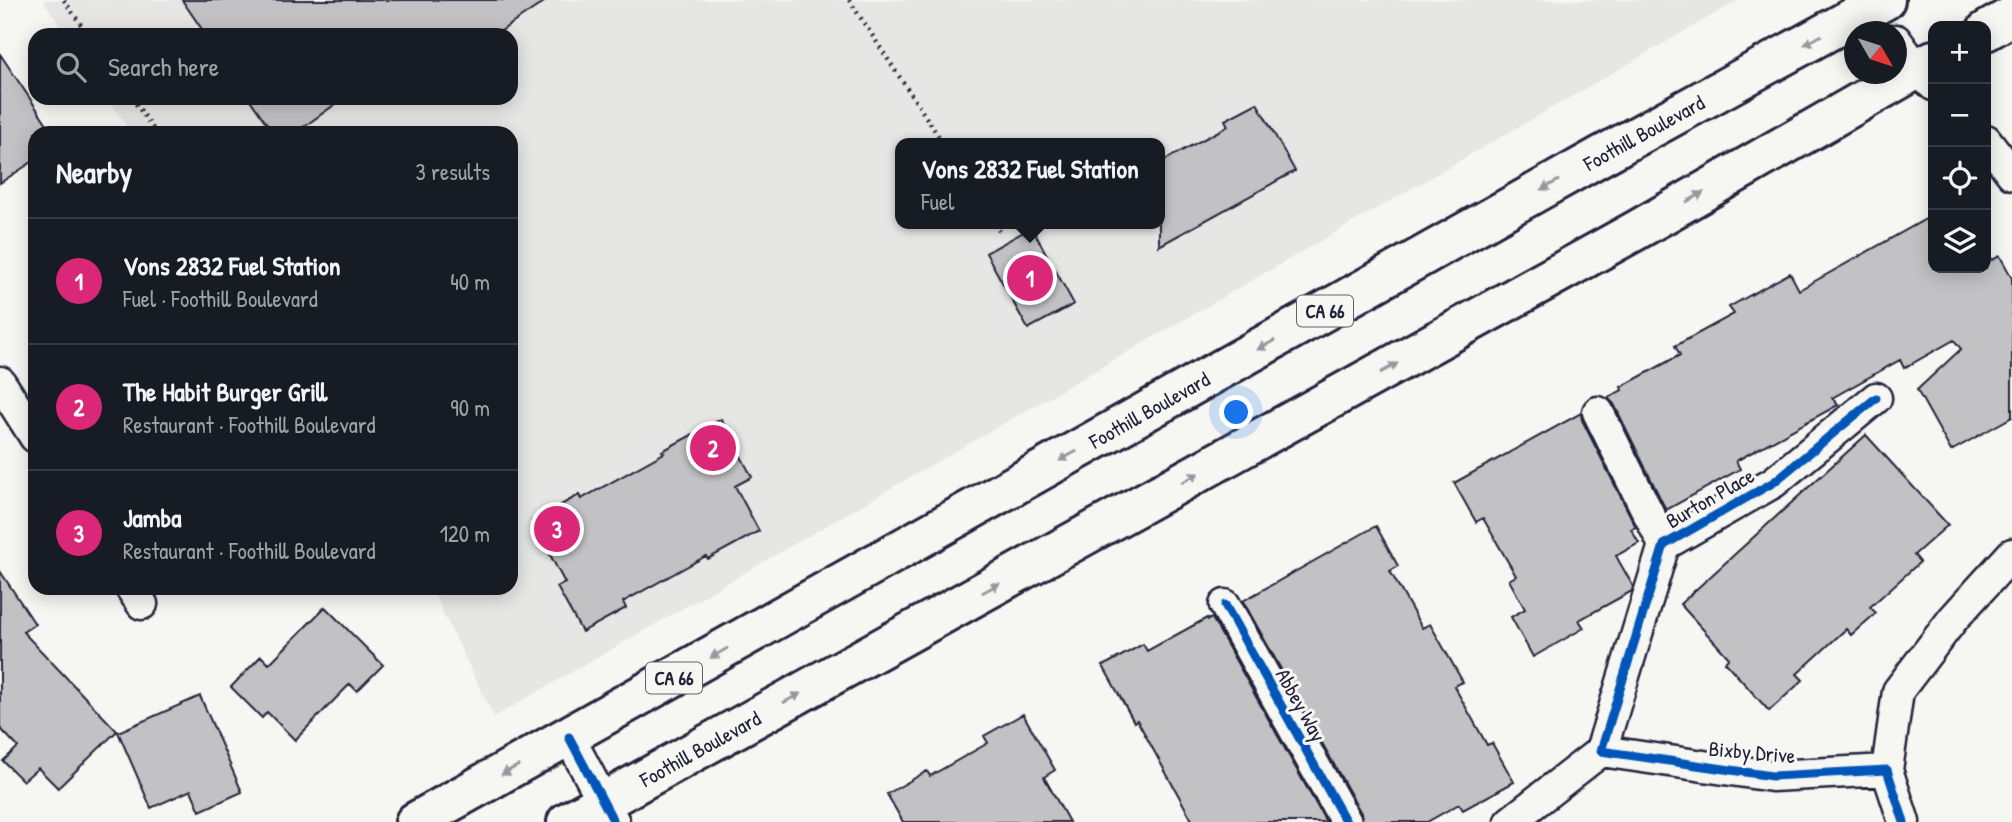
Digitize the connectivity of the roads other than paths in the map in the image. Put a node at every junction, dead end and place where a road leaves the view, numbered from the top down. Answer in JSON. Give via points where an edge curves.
{"nodes":[{"id":1,"x":1883,"y":13,"type":"edge"},
{"id":2,"x":2012,"y":16,"type":"edge"},
{"id":3,"x":1991,"y":28,"type":"edge"},
{"id":4,"x":1920,"y":64,"type":"edge"},
{"id":5,"x":1991,"y":146,"type":"edge"},
{"id":6,"x":2012,"y":174,"type":"edge"},
{"id":7,"x":0,"y":382,"type":"edge"},
{"id":8,"x":1876,"y":398,"type":"dead end"},
{"id":9,"x":1598,"y":412,"type":"dead end"},
{"id":10,"x":28,"y":426,"type":"edge"},
{"id":11,"x":1664,"y":545,"type":"junction"},
{"id":12,"x":2012,"y":554,"type":"edge"},
{"id":13,"x":1225,"y":604,"type":"dead end"},
{"id":14,"x":569,"y":737,"type":"junction"},
{"id":15,"x":1601,"y":751,"type":"junction"},
{"id":16,"x":1887,"y":770,"type":"junction"},
{"id":17,"x":609,"y":812,"type":"edge"},
{"id":18,"x":415,"y":822,"type":"edge"},
{"id":19,"x":567,"y":822,"type":"edge"},
{"id":20,"x":1346,"y":822,"type":"edge"},
{"id":21,"x":1510,"y":822,"type":"edge"},
{"id":22,"x":1904,"y":822,"type":"edge"}],
"edges":[{"from":1,"to":14,"type":"main road","name":"Foothill Boulevard","number":"CA 66","one_way":true,"via":[[1587,164]]},
{"from":2,"to":3,"type":"main road"},
{"from":17,"to":4,"type":"main road","name":"Foothill Boulevard","one_way":true},
{"from":5,"to":6,"type":"street"},
{"from":7,"to":10,"type":"street"},
{"from":8,"to":11,"type":"street","name":"Burton Place","via":[[1773,482]]},
{"from":9,"to":11,"type":"street","name":"Burton Place"},
{"from":11,"to":15,"type":"street","name":"Burton Place"},
{"from":12,"to":16,"type":"street","via":[[1953,619],[1898,691]]},
{"from":13,"to":20,"type":"street","name":"Abbey Way"},
{"from":14,"to":17,"type":"street"},
{"from":14,"to":18,"type":"main road","name":"Foothill Boulevard","number":"CA 66","one_way":true},
{"from":15,"to":16,"type":"street","name":"Bixby Drive","via":[[1772,776]]},
{"from":15,"to":21,"type":"street"},
{"from":16,"to":22,"type":"street"},
{"from":17,"to":19,"type":"main road","name":"Foothill Boulevard"}]}
